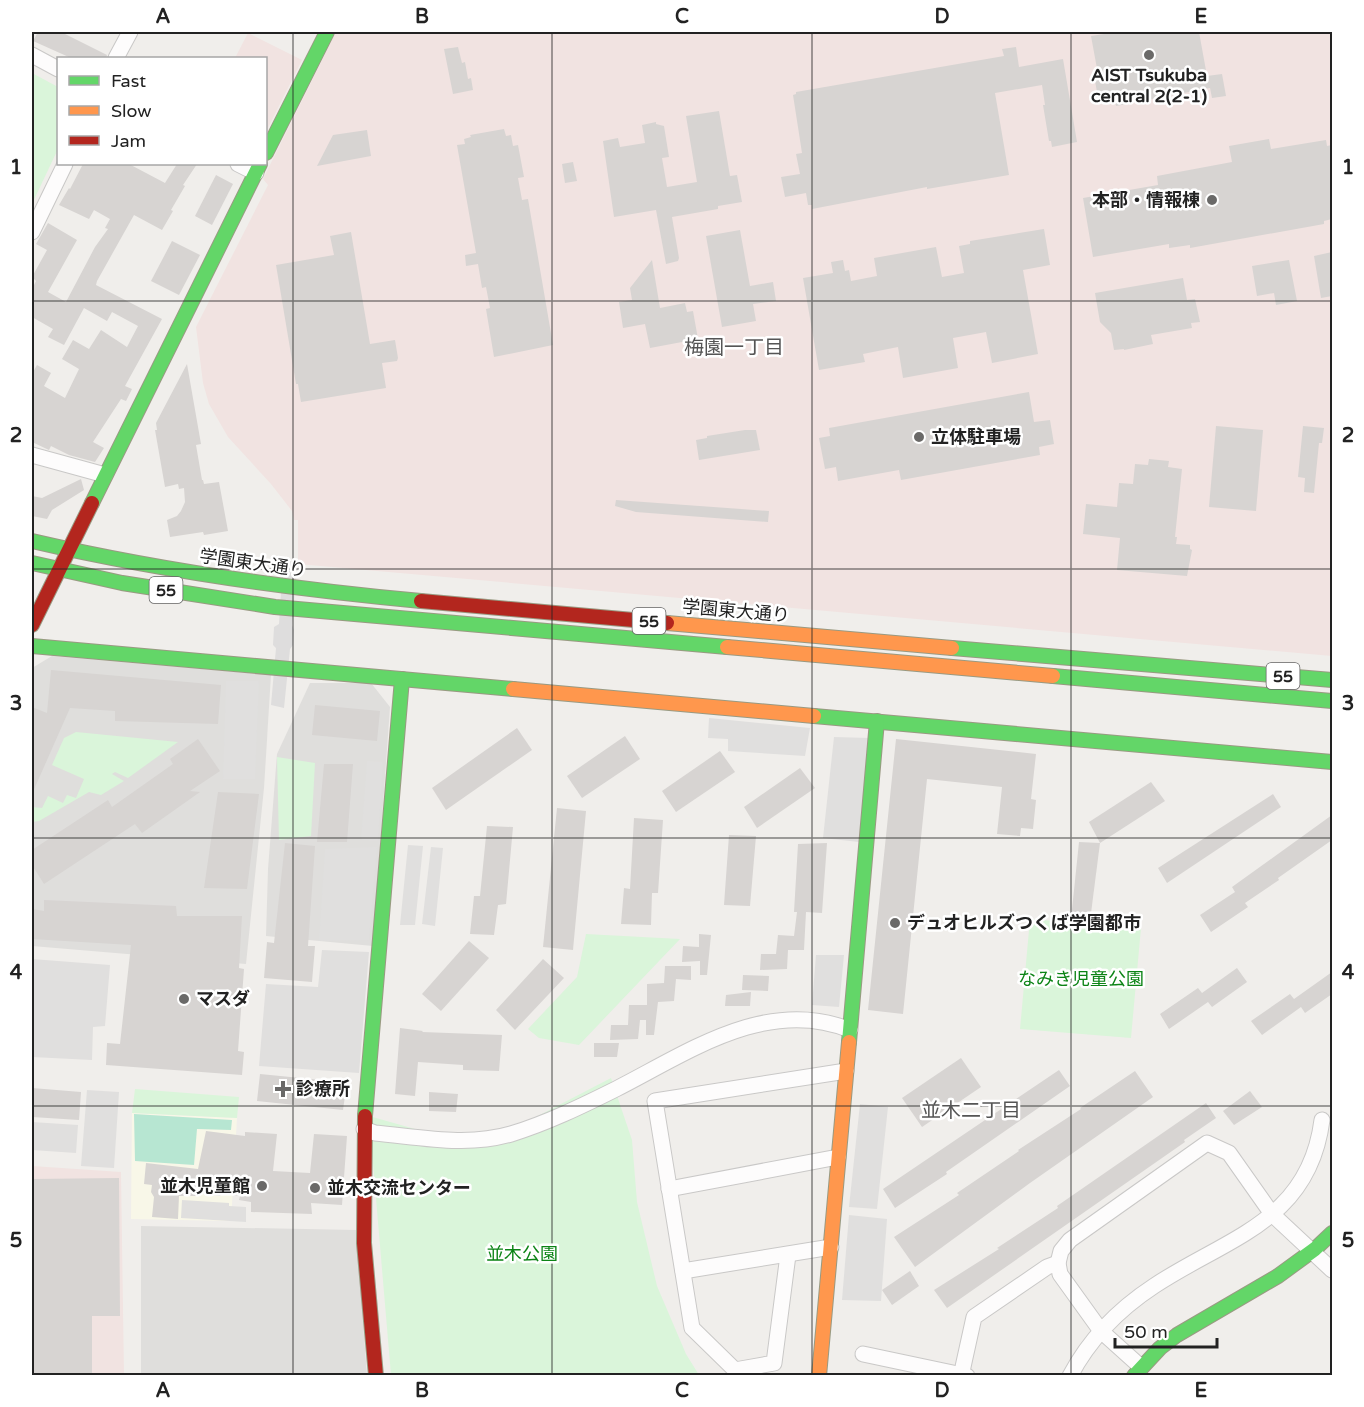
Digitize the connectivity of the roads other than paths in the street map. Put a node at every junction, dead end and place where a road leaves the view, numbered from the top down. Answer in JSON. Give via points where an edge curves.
{"nodes":[{"id":1,"x":130,"y":32,"type":"edge"},
{"id":2,"x":327,"y":32,"type":"edge"},
{"id":3,"x":32,"y":55,"type":"edge"},
{"id":4,"x":117,"y":57,"type":"edge"},
{"id":5,"x":57,"y":68,"type":"edge"},
{"id":6,"x":267,"y":151,"type":"edge"},
{"id":7,"x":64,"y":165,"type":"edge"},
{"id":8,"x":243,"y":165,"type":"edge"},
{"id":9,"x":258,"y":168,"type":"edge"},
{"id":10,"x":34,"y":223,"type":"edge"},
{"id":11,"x":32,"y":455,"type":"edge"},
{"id":12,"x":105,"y":475,"type":"junction"},
{"id":13,"x":32,"y":541,"type":"edge"},
{"id":14,"x":68,"y":550,"type":"junction"},
{"id":15,"x":32,"y":563,"type":"edge"},
{"id":16,"x":58,"y":570,"type":"junction"},
{"id":17,"x":32,"y":625,"type":"edge"},
{"id":18,"x":32,"y":646,"type":"edge"},
{"id":19,"x":402,"y":679,"type":"junction"},
{"id":20,"x":1332,"y":680,"type":"edge"},
{"id":21,"x":1332,"y":701,"type":"edge"},
{"id":22,"x":877,"y":721,"type":"junction"},
{"id":23,"x":1332,"y":762,"type":"edge"},
{"id":24,"x":850,"y":1030,"type":"junction"},
{"id":25,"x":846,"y":1071,"type":"junction"},
{"id":26,"x":1322,"y":1120,"type":"dead end"},
{"id":27,"x":364,"y":1129,"type":"junction"},
{"id":28,"x":838,"y":1156,"type":"junction"},
{"id":29,"x":669,"y":1189,"type":"junction"},
{"id":30,"x":1272,"y":1215,"type":"junction"},
{"id":31,"x":1332,"y":1233,"type":"edge"},
{"id":32,"x":831,"y":1246,"type":"junction"},
{"id":33,"x":1312,"y":1253,"type":"junction"},
{"id":34,"x":788,"y":1255,"type":"junction"},
{"id":35,"x":1058,"y":1263,"type":"junction"},
{"id":36,"x":1332,"y":1270,"type":"edge"},
{"id":37,"x":683,"y":1271,"type":"junction"},
{"id":38,"x":1101,"y":1331,"type":"junction"},
{"id":39,"x":863,"y":1354,"type":"dead end"},
{"id":40,"x":1138,"y":1371,"type":"edge"},
{"id":41,"x":963,"y":1375,"type":"edge"},
{"id":42,"x":376,"y":1376,"type":"edge"},
{"id":43,"x":819,"y":1376,"type":"edge"},
{"id":44,"x":1070,"y":1376,"type":"edge"}],
"edges":[{"from":1,"to":4,"type":"street"},
{"from":2,"to":6,"type":"street"},
{"from":3,"to":5,"type":"street"},
{"from":7,"to":10,"type":"street"},
{"from":8,"to":9,"type":"street"},
{"from":9,"to":12,"type":"street"},
{"from":11,"to":12,"type":"street"},
{"from":12,"to":14,"type":"street"},
{"from":13,"to":14,"type":"street","name":"学園東大通り","number":"55"},
{"from":14,"to":16,"type":"street"},
{"from":14,"to":20,"type":"street","name":"学園東大通り","number":"55","via":[[272,586]]},
{"from":15,"to":16,"type":"street","name":"学園東大通り","number":"55"},
{"from":16,"to":17,"type":"street"},
{"from":16,"to":21,"type":"street","name":"学園東大通り","number":"55","via":[[275,607]]},
{"from":18,"to":19,"type":"street"},
{"from":19,"to":22,"type":"street"},
{"from":19,"to":27,"type":"street"},
{"from":22,"to":23,"type":"street"},
{"from":22,"to":24,"type":"street"},
{"from":24,"to":25,"type":"street"},
{"from":24,"to":27,"type":"street","via":[[835,1023],[799,1020],[753,1024],[705,1041],[541,1123],[479,1141]]},
{"from":25,"to":28,"type":"street"},
{"from":25,"to":29,"type":"street","via":[[655,1101]]},
{"from":26,"to":30,"type":"street","via":[[1312,1161],[1291,1195]]},
{"from":27,"to":42,"type":"street","via":[[364,1243]]},
{"from":28,"to":29,"type":"street"},
{"from":28,"to":32,"type":"street"},
{"from":29,"to":37,"type":"street"},
{"from":30,"to":33,"type":"street"},
{"from":30,"to":35,"type":"street","via":[[1229,1153],[1207,1143],[1070,1239]]},
{"from":30,"to":38,"type":"street","via":[[1154,1286]]},
{"from":31,"to":33,"type":"street"},
{"from":32,"to":34,"type":"street"},
{"from":32,"to":43,"type":"street"},
{"from":33,"to":36,"type":"street"},
{"from":33,"to":40,"type":"street","via":[[1267,1284],[1177,1335]]},
{"from":34,"to":37,"type":"street"},
{"from":34,"to":37,"type":"street","via":[[774,1363],[735,1370],[692,1328]]},
{"from":35,"to":38,"type":"street","via":[[1063,1280]]},
{"from":35,"to":41,"type":"street","via":[[974,1317]]},
{"from":38,"to":40,"type":"street"},
{"from":38,"to":44,"type":"street"},
{"from":39,"to":41,"type":"street"}]}
